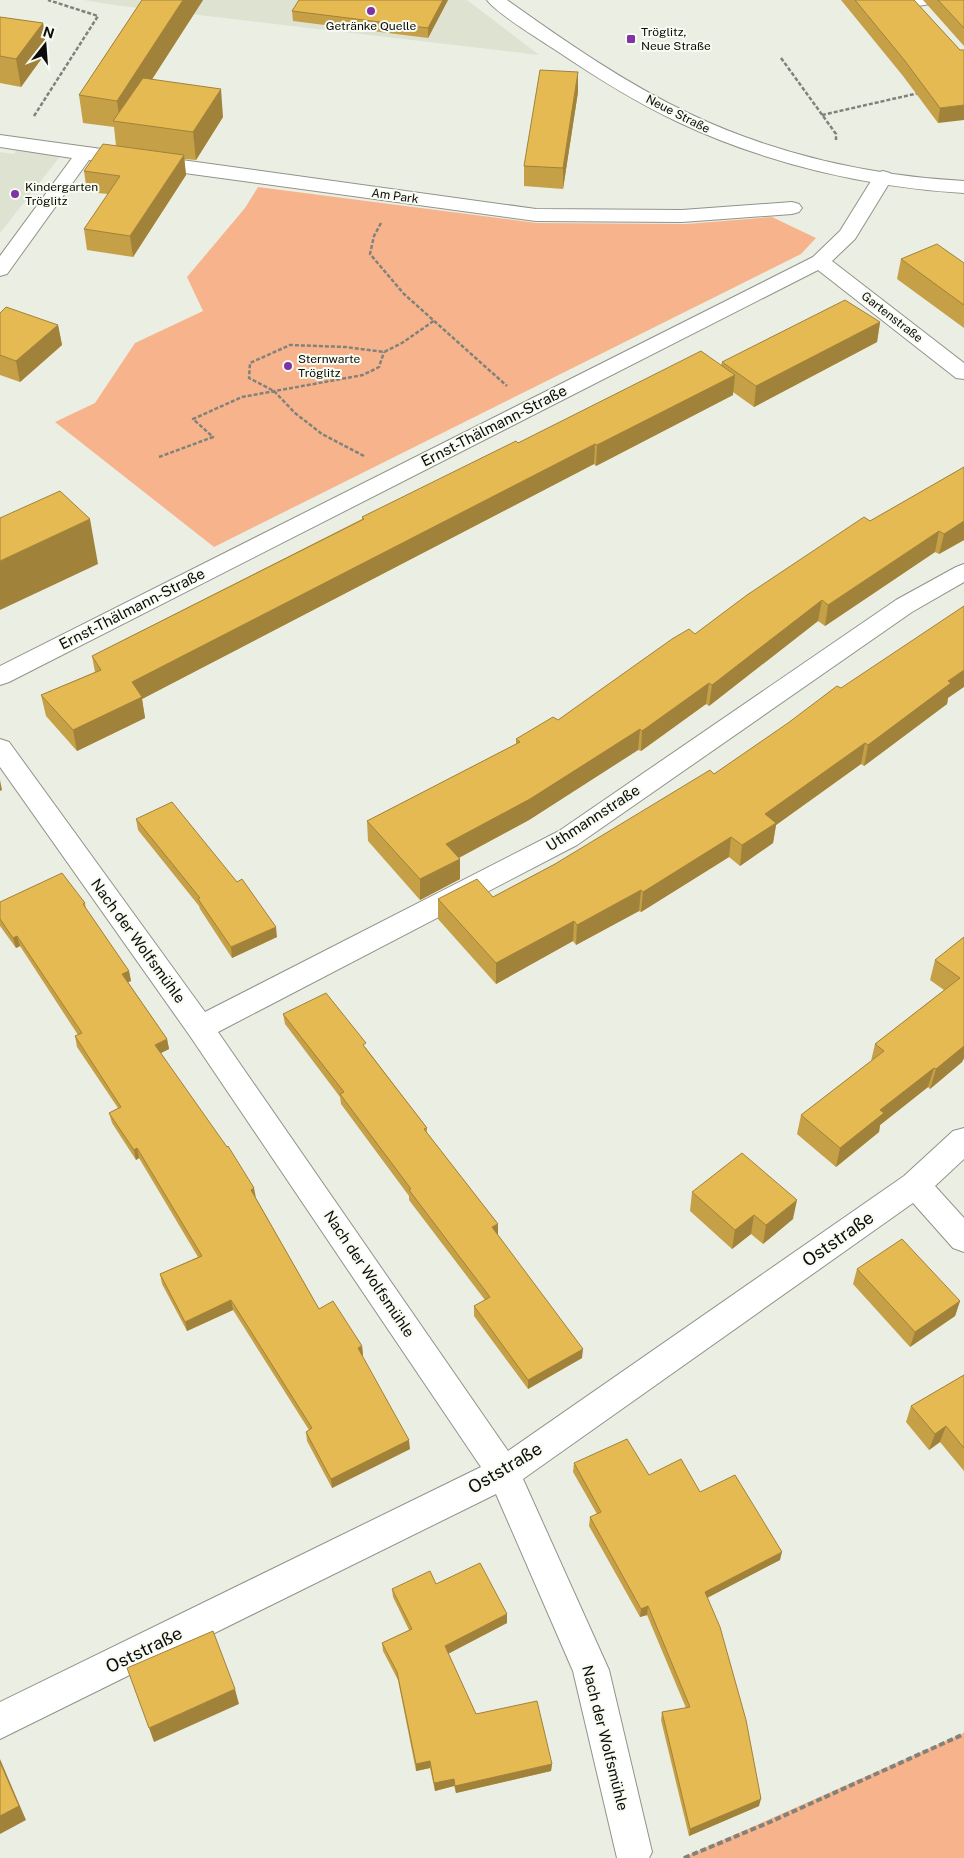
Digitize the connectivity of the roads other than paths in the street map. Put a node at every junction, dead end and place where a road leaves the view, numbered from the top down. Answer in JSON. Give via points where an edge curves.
{"nodes":[{"id":1,"x":496,"y":0,"type":"edge"},
{"id":2,"x":8,"y":143,"type":"edge"},
{"id":3,"x":84,"y":154,"type":"junction"},
{"id":4,"x":883,"y":177,"type":"junction"},
{"id":5,"x":964,"y":187,"type":"edge"},
{"id":6,"x":792,"y":208,"type":"dead end"},
{"id":7,"x":820,"y":261,"type":"junction"},
{"id":8,"x":0,"y":270,"type":"edge"},
{"id":9,"x":964,"y":372,"type":"edge"},
{"id":10,"x":964,"y":572,"type":"edge"},
{"id":11,"x":0,"y":676,"type":"edge"},
{"id":12,"x":0,"y":748,"type":"edge"},
{"id":13,"x":200,"y":1028,"type":"junction"},
{"id":14,"x":964,"y":1140,"type":"edge"},
{"id":15,"x":915,"y":1185,"type":"junction"},
{"id":16,"x":964,"y":1240,"type":"edge"},
{"id":17,"x":504,"y":1473,"type":"junction"},
{"id":18,"x":0,"y":1721,"type":"edge"},
{"id":19,"x":633,"y":1852,"type":"dead end"}],
"edges":[{"from":1,"to":4,"type":"street","name":"Neue Straße","via":[[568,52],[655,104],[716,132],[792,159]]},
{"from":2,"to":3,"type":"street","name":"Am Park"},
{"from":3,"to":6,"type":"street","name":"Am Park","via":[[536,215],[682,216]]},
{"from":3,"to":8,"type":"street"},
{"from":4,"to":5,"type":"street"},
{"from":4,"to":7,"type":"street","name":"Ernst-Thälmann-Straße","via":[[848,235]]},
{"from":7,"to":9,"type":"street","name":"Gartenstraße"},
{"from":7,"to":11,"type":"street","name":"Ernst-Thälmann-Straße"},
{"from":10,"to":13,"type":"street","name":"Uthmannstraße","via":[[904,606],[568,838]]},
{"from":12,"to":13,"type":"street","name":"Nach der Wolfsmühle"},
{"from":13,"to":17,"type":"street","name":"Nach der Wolfsmühle"},
{"from":14,"to":15,"type":"street","name":"Oststraße"},
{"from":15,"to":16,"type":"street"},
{"from":15,"to":17,"type":"street","name":"Oststraße"},
{"from":17,"to":18,"type":"street","name":"Oststraße"},
{"from":17,"to":19,"type":"street","name":"Nach der Wolfsmühle","via":[[591,1670]]}]}
